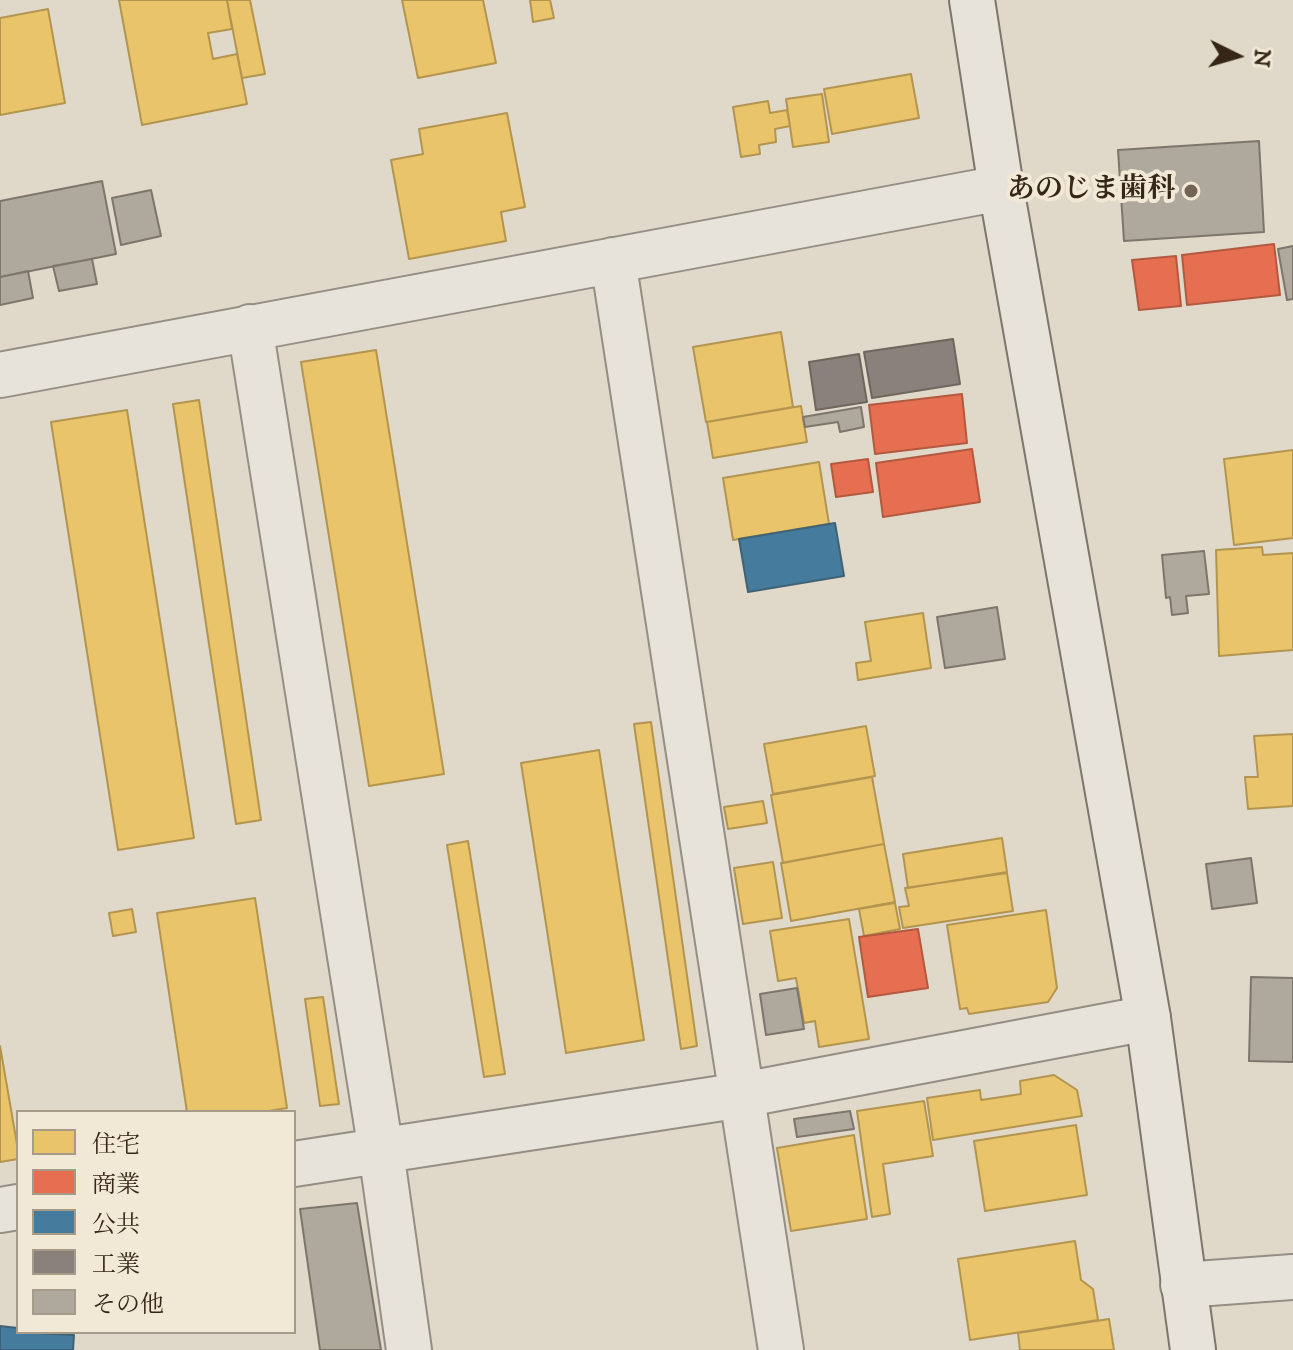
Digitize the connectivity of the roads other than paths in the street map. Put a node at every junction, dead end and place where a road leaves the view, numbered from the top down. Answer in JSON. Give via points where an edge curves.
{"nodes":[{"id":1,"x":972,"y":0,"type":"edge"},
{"id":2,"x":1001,"y":188,"type":"junction"},
{"id":3,"x":613,"y":260,"type":"junction"},
{"id":4,"x":250,"y":327,"type":"junction"},
{"id":5,"x":0,"y":375,"type":"edge"},
{"id":6,"x":1148,"y":1018,"type":"junction"},
{"id":7,"x":742,"y":1095,"type":"junction"},
{"id":8,"x":381,"y":1151,"type":"junction"},
{"id":9,"x":296,"y":1164,"type":"edge"},
{"id":10,"x":1293,"y":1277,"type":"edge"},
{"id":11,"x":1183,"y":1285,"type":"junction"},
{"id":12,"x":409,"y":1350,"type":"edge"},
{"id":13,"x":781,"y":1350,"type":"edge"},
{"id":14,"x":1193,"y":1350,"type":"edge"}],
"edges":[{"from":1,"to":2,"type":"street"},
{"from":2,"to":3,"type":"street"},
{"from":2,"to":6,"type":"street"},
{"from":3,"to":4,"type":"street"},
{"from":3,"to":7,"type":"street"},
{"from":4,"to":5,"type":"street"},
{"from":4,"to":8,"type":"street"},
{"from":6,"to":7,"type":"street"},
{"from":6,"to":11,"type":"street"},
{"from":7,"to":8,"type":"street"},
{"from":7,"to":13,"type":"street"},
{"from":8,"to":9,"type":"street"},
{"from":8,"to":12,"type":"street"},
{"from":10,"to":11,"type":"street"},
{"from":11,"to":14,"type":"street"}]}
